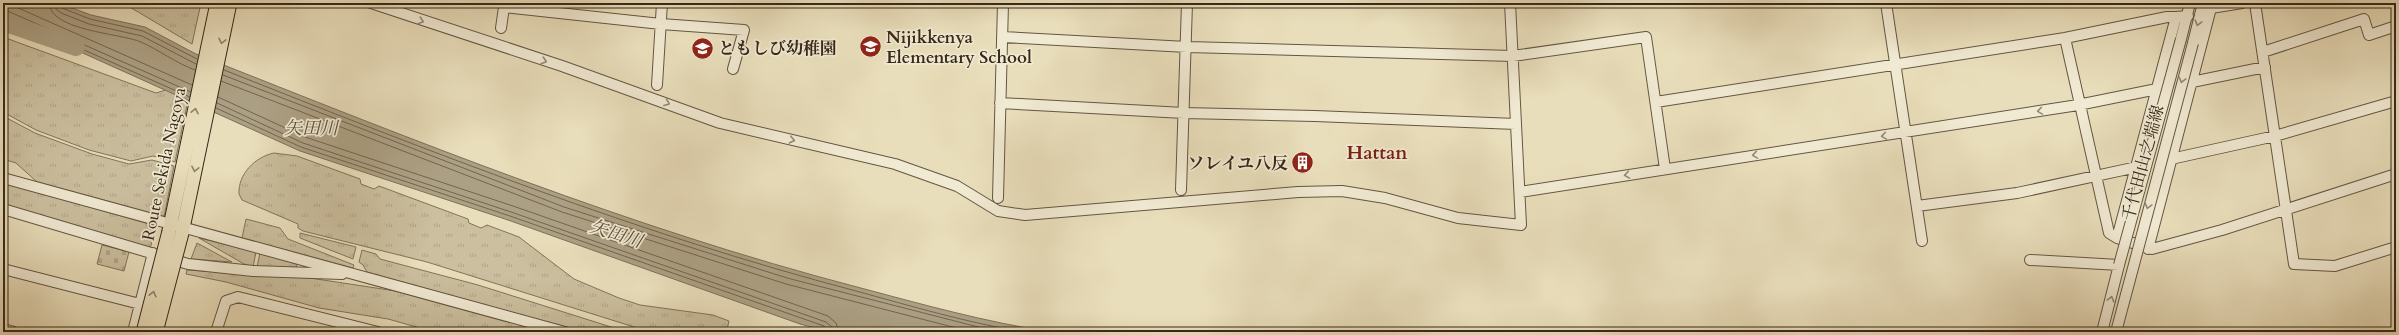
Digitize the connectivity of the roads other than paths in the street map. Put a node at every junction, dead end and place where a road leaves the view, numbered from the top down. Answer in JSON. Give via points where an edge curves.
{"nodes":[{"id":1,"x":217,"y":3,"type":"edge"},
{"id":2,"x":230,"y":3,"type":"edge"},
{"id":3,"x":371,"y":3,"type":"edge"},
{"id":4,"x":662,"y":3,"type":"edge"},
{"id":5,"x":1003,"y":3,"type":"edge"},
{"id":6,"x":1187,"y":3,"type":"edge"},
{"id":7,"x":1510,"y":3,"type":"edge"},
{"id":8,"x":1886,"y":3,"type":"edge"},
{"id":9,"x":2190,"y":3,"type":"edge"},
{"id":10,"x":2242,"y":3,"type":"edge"},
{"id":11,"x":2255,"y":3,"type":"edge"},
{"id":12,"x":504,"y":5,"type":"edge"},
{"id":13,"x":2207,"y":5,"type":"edge"},
{"id":14,"x":2188,"y":16,"type":"junction"},
{"id":15,"x":2176,"y":17,"type":"junction"},
{"id":16,"x":661,"y":24,"type":"junction"},
{"id":17,"x":2396,"y":26,"type":"edge"},
{"id":18,"x":501,"y":28,"type":"dead end"},
{"id":19,"x":1002,"y":37,"type":"junction"},
{"id":20,"x":2065,"y":38,"type":"junction"},
{"id":21,"x":1186,"y":47,"type":"junction"},
{"id":22,"x":2263,"y":52,"type":"junction"},
{"id":23,"x":1513,"y":56,"type":"junction"},
{"id":24,"x":1896,"y":64,"type":"junction"},
{"id":25,"x":2266,"y":67,"type":"junction"},
{"id":26,"x":733,"y":68,"type":"dead end"},
{"id":27,"x":2192,"y":82,"type":"junction"},
{"id":28,"x":657,"y":85,"type":"dead end"},
{"id":29,"x":2156,"y":90,"type":"junction"},
{"id":30,"x":2396,"y":101,"type":"edge"},
{"id":31,"x":1656,"y":102,"type":"junction"},
{"id":32,"x":1000,"y":103,"type":"junction"},
{"id":33,"x":2078,"y":104,"type":"junction"},
{"id":34,"x":1184,"y":113,"type":"junction"},
{"id":35,"x":1516,"y":124,"type":"junction"},
{"id":36,"x":1905,"y":132,"type":"junction"},
{"id":37,"x":2275,"y":136,"type":"junction"},
{"id":38,"x":2171,"y":159,"type":"junction"},
{"id":39,"x":2136,"y":167,"type":"junction"},
{"id":40,"x":1665,"y":169,"type":"junction"},
{"id":41,"x":2396,"y":174,"type":"edge"},
{"id":42,"x":2095,"y":176,"type":"junction"},
{"id":43,"x":3,"y":178,"type":"edge"},
{"id":44,"x":1181,"y":190,"type":"dead end"},
{"id":45,"x":1520,"y":192,"type":"junction"},
{"id":46,"x":998,"y":198,"type":"dead end"},
{"id":47,"x":1917,"y":206,"type":"junction"},
{"id":48,"x":2287,"y":208,"type":"junction"},
{"id":49,"x":3,"y":209,"type":"edge"},
{"id":50,"x":177,"y":226,"type":"junction"},
{"id":51,"x":2117,"y":238,"type":"junction"},
{"id":52,"x":1922,"y":241,"type":"dead end"},
{"id":53,"x":2396,"y":247,"type":"edge"},
{"id":54,"x":2148,"y":249,"type":"junction"},
{"id":55,"x":153,"y":253,"type":"junction"},
{"id":56,"x":2030,"y":260,"type":"dead end"},
{"id":57,"x":2119,"y":265,"type":"junction"},
{"id":58,"x":3,"y":269,"type":"edge"},
{"id":59,"x":358,"y":274,"type":"junction"},
{"id":60,"x":140,"y":304,"type":"junction"},
{"id":61,"x":3,"y":329,"type":"edge"},
{"id":62,"x":14,"y":332,"type":"edge"},
{"id":63,"x":133,"y":332,"type":"edge"},
{"id":64,"x":143,"y":332,"type":"edge"},
{"id":65,"x":156,"y":332,"type":"edge"},
{"id":66,"x":216,"y":332,"type":"edge"},
{"id":67,"x":378,"y":332,"type":"edge"},
{"id":68,"x":564,"y":332,"type":"edge"},
{"id":69,"x":2102,"y":332,"type":"edge"},
{"id":70,"x":2116,"y":332,"type":"edge"}],
"edges":[{"from":50,"to":1,"type":"main road","name":"Route Sekida Nagoya","one_way":true},
{"from":2,"to":50,"type":"main road","name":"Route Sekida Nagoya","one_way":true},
{"from":3,"to":45,"type":"street","one_way":true,"via":[[562,66],[720,123],[895,164],[957,186],[998,211],[1025,215],[1298,192],[1342,191],[1386,198],[1458,218],[1521,225]]},
{"from":4,"to":16,"type":"street"},
{"from":5,"to":19,"type":"street"},
{"from":6,"to":21,"type":"street"},
{"from":7,"to":23,"type":"street"},
{"from":8,"to":24,"type":"street"},
{"from":9,"to":14,"type":"street","name":"千代田山之端線"},
{"from":10,"to":13,"type":"street"},
{"from":11,"to":22,"type":"street"},
{"from":12,"to":16,"type":"street"},
{"from":12,"to":18,"type":"street"},
{"from":13,"to":27,"type":"street"},
{"from":13,"to":70,"type":"street","name":"千代田山之端線","one_way":true,"bridge":true,"via":[[2193,43]]},
{"from":14,"to":15,"type":"street"},
{"from":14,"to":57,"type":"street","name":"千代田山之端線","bridge":true},
{"from":15,"to":20,"type":"street"},
{"from":15,"to":29,"type":"street"},
{"from":16,"to":26,"type":"street","via":[[744,30]]},
{"from":16,"to":28,"type":"street"},
{"from":17,"to":22,"type":"street","via":[[2369,35],[2364,19]]},
{"from":19,"to":21,"type":"street"},
{"from":19,"to":32,"type":"street"},
{"from":20,"to":24,"type":"street"},
{"from":20,"to":33,"type":"street"},
{"from":21,"to":23,"type":"street"},
{"from":21,"to":34,"type":"street"},
{"from":22,"to":25,"type":"street"},
{"from":23,"to":31,"type":"street","via":[[1646,37]]},
{"from":23,"to":35,"type":"street"},
{"from":24,"to":31,"type":"street"},
{"from":24,"to":36,"type":"street"},
{"from":25,"to":27,"type":"street"},
{"from":25,"to":37,"type":"street"},
{"from":27,"to":38,"type":"street"},
{"from":29,"to":33,"type":"street"},
{"from":29,"to":39,"type":"street"},
{"from":30,"to":37,"type":"street"},
{"from":31,"to":40,"type":"street"},
{"from":32,"to":34,"type":"street"},
{"from":32,"to":46,"type":"street"},
{"from":33,"to":36,"type":"street","one_way":true},
{"from":33,"to":42,"type":"street"},
{"from":34,"to":35,"type":"street"},
{"from":34,"to":44,"type":"street"},
{"from":35,"to":45,"type":"street"},
{"from":36,"to":40,"type":"street","one_way":true},
{"from":36,"to":47,"type":"street"},
{"from":37,"to":38,"type":"street"},
{"from":37,"to":48,"type":"street"},
{"from":38,"to":54,"type":"street"},
{"from":39,"to":42,"type":"street"},
{"from":39,"to":51,"type":"street"},
{"from":40,"to":45,"type":"street","one_way":true},
{"from":41,"to":48,"type":"street"},
{"from":42,"to":47,"type":"street","via":[[2017,193]]},
{"from":42,"to":51,"type":"street","via":[[2109,233]]},
{"from":43,"to":50,"type":"street"},
{"from":47,"to":52,"type":"street"},
{"from":48,"to":53,"type":"street","via":[[2294,264],[2335,266]]},
{"from":48,"to":54,"type":"street","via":[[2222,230]]},
{"from":49,"to":55,"type":"street"},
{"from":50,"to":59,"type":"street"},
{"from":64,"to":50,"type":"main road","name":"Route Sekida Nagoya","one_way":true,"bridge":true},
{"from":50,"to":65,"type":"main road","name":"Route Sekida Nagoya","bridge":true},
{"from":51,"to":54,"type":"street"},
{"from":55,"to":59,"type":"street","via":[[188,264],[253,271]]},
{"from":55,"to":60,"type":"street"},
{"from":56,"to":57,"type":"street"},
{"from":69,"to":57,"type":"street","name":"千代田山之端線","one_way":true},
{"from":58,"to":60,"type":"street"},
{"from":59,"to":68,"type":"street"},
{"from":60,"to":63,"type":"street"},
{"from":61,"to":62,"type":"street"},
{"from":66,"to":67,"type":"street","via":[[222,307],[226,301],[238,297]]}]}
